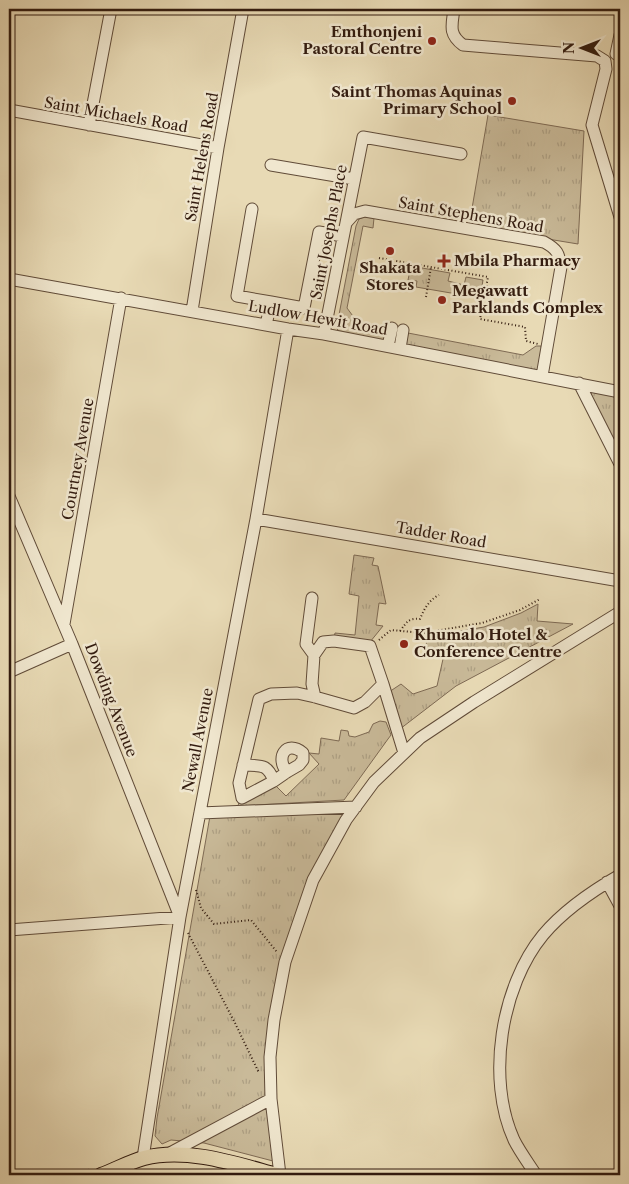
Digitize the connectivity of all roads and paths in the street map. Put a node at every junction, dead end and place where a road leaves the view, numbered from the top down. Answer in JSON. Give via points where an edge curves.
{"nodes":[{"id":1,"x":111,"y":9,"type":"edge"},
{"id":2,"x":244,"y":9,"type":"edge"},
{"id":3,"x":454,"y":9,"type":"edge"},
{"id":4,"x":620,"y":35,"type":"edge"},
{"id":5,"x":618,"y":52,"type":"edge"},
{"id":6,"x":605,"y":61,"type":"junction"},
{"id":7,"x":9,"y":110,"type":"edge"},
{"id":8,"x":89,"y":125,"type":"junction"},
{"id":9,"x":218,"y":148,"type":"junction"},
{"id":10,"x":461,"y":154,"type":"dead end"},
{"id":11,"x":271,"y":165,"type":"dead end"},
{"id":12,"x":354,"y":179,"type":"junction"},
{"id":13,"x":252,"y":209,"type":"dead end"},
{"id":14,"x":620,"y":217,"type":"edge"},
{"id":15,"x":346,"y":223,"type":"junction"},
{"id":16,"x":343,"y":236,"type":"junction"},
{"id":17,"x":379,"y":258,"type":"dead end"},
{"id":18,"x":431,"y":267,"type":"junction"},
{"id":19,"x":9,"y":279,"type":"edge"},
{"id":20,"x":426,"y":297,"type":"dead end"},
{"id":21,"x":121,"y":298,"type":"junction"},
{"id":22,"x":270,"y":302,"type":"junction"},
{"id":23,"x":192,"y":311,"type":"junction"},
{"id":24,"x":266,"y":325,"type":"junction"},
{"id":25,"x":288,"y":329,"type":"junction"},
{"id":26,"x":398,"y":329,"type":"dead end"},
{"id":27,"x":324,"y":334,"type":"junction"},
{"id":28,"x":548,"y":346,"type":"junction"},
{"id":29,"x":394,"y":347,"type":"junction"},
{"id":30,"x":542,"y":376,"type":"junction"},
{"id":31,"x":579,"y":383,"type":"junction"},
{"id":32,"x":620,"y":392,"type":"edge"},
{"id":33,"x":620,"y":464,"type":"edge"},
{"id":34,"x":10,"y":501,"type":"edge"},
{"id":35,"x":256,"y":519,"type":"junction"},
{"id":36,"x":620,"y":581,"type":"edge"},
{"id":37,"x":439,"y":595,"type":"dead end"},
{"id":38,"x":312,"y":598,"type":"dead end"},
{"id":39,"x":540,"y":599,"type":"dead end"},
{"id":40,"x":620,"y":612,"type":"edge"},
{"id":41,"x":64,"y":625,"type":"junction"},
{"id":42,"x":400,"y":631,"type":"junction"},
{"id":43,"x":72,"y":644,"type":"junction"},
{"id":44,"x":370,"y":646,"type":"junction"},
{"id":45,"x":314,"y":655,"type":"junction"},
{"id":46,"x":9,"y":672,"type":"edge"},
{"id":47,"x":382,"y":684,"type":"junction"},
{"id":48,"x":315,"y":697,"type":"junction"},
{"id":49,"x":404,"y":753,"type":"junction"},
{"id":50,"x":243,"y":765,"type":"junction"},
{"id":51,"x":287,"y":772,"type":"dead end"},
{"id":52,"x":274,"y":781,"type":"junction"},
{"id":53,"x":356,"y":807,"type":"junction"},
{"id":54,"x":200,"y":813,"type":"junction"},
{"id":55,"x":189,"y":869,"type":"junction"},
{"id":56,"x":620,"y":874,"type":"edge"},
{"id":57,"x":607,"y":882,"type":"junction"},
{"id":58,"x":620,"y":906,"type":"edge"},
{"id":59,"x":180,"y":917,"type":"junction"},
{"id":60,"x":9,"y":930,"type":"edge"},
{"id":61,"x":285,"y":962,"type":"junction"},
{"id":62,"x":260,"y":1074,"type":"dead end"},
{"id":63,"x":271,"y":1099,"type":"junction"},
{"id":64,"x":168,"y":1154,"type":"junction"},
{"id":65,"x":144,"y":1158,"type":"junction"},
{"id":66,"x":101,"y":1175,"type":"edge"},
{"id":67,"x":279,"y":1175,"type":"edge"},
{"id":68,"x":536,"y":1175,"type":"edge"}],
"edges":[{"from":1,"to":8,"type":"street"},
{"from":2,"to":9,"type":"street","name":"Saint Helens Road"},
{"from":3,"to":6,"type":"street","via":[[451,28],[456,39],[463,44],[597,56]]},
{"from":4,"to":5,"type":"street"},
{"from":5,"to":6,"type":"street"},
{"from":6,"to":14,"type":"street","via":[[606,69],[592,125]]},
{"from":7,"to":8,"type":"street","name":"Saint Michaels Road"},
{"from":8,"to":9,"type":"street","name":"Saint Michaels Road"},
{"from":9,"to":23,"type":"street","name":"Saint Helens Road"},
{"from":10,"to":12,"type":"street","name":"Saint Josephs Place","via":[[363,137]]},
{"from":11,"to":12,"type":"street"},
{"from":12,"to":15,"type":"street","name":"Saint Josephs Place"},
{"from":13,"to":22,"type":"street","via":[[237,296]]},
{"from":15,"to":16,"type":"street","name":"Saint Josephs Place"},
{"from":15,"to":28,"type":"street","name":"Saint Stephens Road","via":[[354,214],[365,211],[552,246],[560,258],[560,268]]},
{"from":16,"to":22,"type":"street","via":[[318,232],[304,308]]},
{"from":16,"to":27,"type":"street","name":"Saint Josephs Place"},
{"from":17,"to":18,"type":"path"},
{"from":18,"to":20,"type":"path"},
{"from":18,"to":28,"type":"path","via":[[488,277],[480,320],[525,328],[526,342]]},
{"from":19,"to":21,"type":"street","name":"Ludlow Hewit Road"},
{"from":21,"to":23,"type":"street","name":"Ludlow Hewit Road"},
{"from":21,"to":41,"type":"street","name":"Courtney Avenue"},
{"from":22,"to":24,"type":"street"},
{"from":23,"to":24,"type":"street","name":"Ludlow Hewit Road"},
{"from":24,"to":25,"type":"street","name":"Ludlow Hewit Road"},
{"from":25,"to":27,"type":"street","name":"Ludlow Hewit Road"},
{"from":25,"to":35,"type":"street","name":"Newall Avenue"},
{"from":26,"to":29,"type":"street"},
{"from":27,"to":29,"type":"street","name":"Ludlow Hewit Road"},
{"from":28,"to":30,"type":"street","name":"Saint Stephens Road"},
{"from":29,"to":30,"type":"street","name":"Ludlow Hewit Road"},
{"from":30,"to":31,"type":"street","name":"Ludlow Hewit Road"},
{"from":31,"to":32,"type":"street","name":"Ludlow Hewit Road"},
{"from":31,"to":33,"type":"street"},
{"from":34,"to":41,"type":"street","name":"Dowding Avenue"},
{"from":35,"to":36,"type":"street","name":"Tadder Road"},
{"from":35,"to":54,"type":"street","name":"Newall Avenue"},
{"from":37,"to":42,"type":"path","via":[[432,599],[420,619],[412,618]]},
{"from":38,"to":45,"type":"street","via":[[306,644]]},
{"from":39,"to":42,"type":"path","via":[[520,610],[482,623],[423,634]]},
{"from":40,"to":49,"type":"street","via":[[474,702],[420,738]]},
{"from":41,"to":43,"type":"street","name":"Dowding Avenue"},
{"from":42,"to":44,"type":"path","via":[[391,630]]},
{"from":43,"to":46,"type":"street"},
{"from":43,"to":59,"type":"street","name":"Dowding Avenue"},
{"from":44,"to":45,"type":"street","via":[[322,642]]},
{"from":44,"to":47,"type":"street"},
{"from":45,"to":48,"type":"street","via":[[312,684]]},
{"from":47,"to":48,"type":"street","via":[[365,702],[354,708]]},
{"from":47,"to":49,"type":"street"},
{"from":48,"to":50,"type":"street","via":[[297,693],[270,694],[260,699]]},
{"from":49,"to":53,"type":"street","via":[[374,782]]},
{"from":50,"to":52,"type":"street","via":[[268,768]]},
{"from":50,"to":52,"type":"street","via":[[239,783],[242,798]]},
{"from":51,"to":52,"type":"street"},
{"from":53,"to":54,"type":"street"},
{"from":53,"to":61,"type":"street","via":[[313,880]]},
{"from":54,"to":55,"type":"street","name":"Newall Avenue"},
{"from":55,"to":59,"type":"street","name":"Newall Avenue"},
{"from":55,"to":61,"type":"path","via":[[201,908],[214,924],[250,920]]},
{"from":56,"to":57,"type":"street"},
{"from":57,"to":58,"type":"street"},
{"from":57,"to":68,"type":"street","via":[[556,920],[543,935],[531,952],[509,1001],[500,1057],[504,1109],[514,1140]]},
{"from":59,"to":60,"type":"street"},
{"from":59,"to":62,"type":"path"},
{"from":59,"to":65,"type":"street","name":"Newall Avenue"},
{"from":61,"to":63,"type":"street","via":[[270,1057]]},
{"from":63,"to":64,"type":"street"},
{"from":63,"to":67,"type":"street"},
{"from":64,"to":65,"type":"main road"},
{"from":64,"to":67,"type":"main road","via":[[199,1156]]},
{"from":65,"to":66,"type":"main road"}]}
